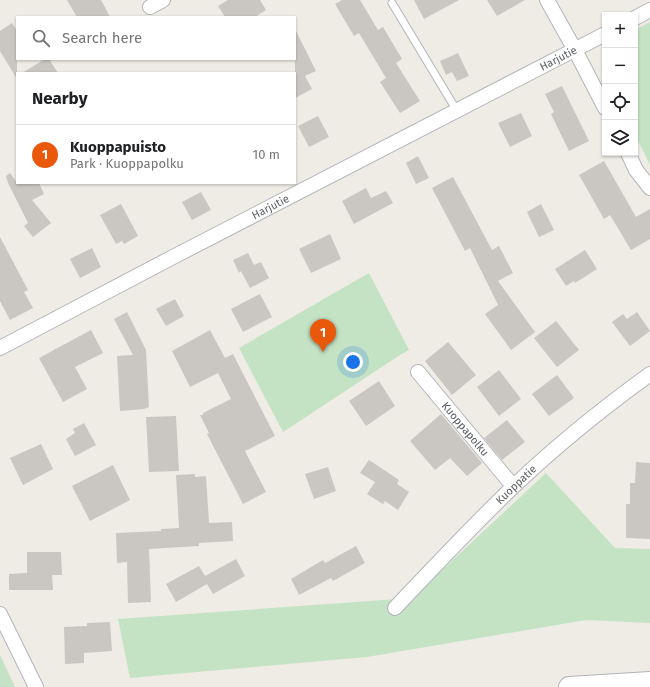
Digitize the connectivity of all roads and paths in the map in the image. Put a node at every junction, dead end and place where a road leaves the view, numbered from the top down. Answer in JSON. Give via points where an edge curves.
{"nodes":[{"id":1,"x":163,"y":0,"type":"edge"},
{"id":2,"x":547,"y":0,"type":"edge"},
{"id":3,"x":392,"y":3,"type":"dead end"},
{"id":4,"x":150,"y":7,"type":"dead end"},
{"id":5,"x":650,"y":10,"type":"edge"},
{"id":6,"x":638,"y":16,"type":"edge"},
{"id":7,"x":602,"y":36,"type":"edge"},
{"id":8,"x":576,"y":50,"type":"junction"},
{"id":9,"x":602,"y":102,"type":"edge"},
{"id":10,"x":458,"y":111,"type":"junction"},
{"id":11,"x":629,"y":156,"type":"edge"},
{"id":12,"x":650,"y":188,"type":"edge"},
{"id":13,"x":0,"y":348,"type":"edge"},
{"id":14,"x":418,"y":372,"type":"dead end"},
{"id":15,"x":650,"y":374,"type":"edge"},
{"id":16,"x":514,"y":486,"type":"junction"},
{"id":17,"x":395,"y":608,"type":"dead end"},
{"id":18,"x":0,"y":614,"type":"edge"},
{"id":19,"x":638,"y":684,"type":"edge"},
{"id":20,"x":36,"y":687,"type":"edge"},
{"id":21,"x":569,"y":687,"type":"edge"}],
"edges":[{"from":1,"to":4,"type":"street"},
{"from":2,"to":8,"type":"street"},
{"from":3,"to":10,"type":"lane"},
{"from":5,"to":6,"type":"street"},
{"from":7,"to":8,"type":"street","name":"Harjutie"},
{"from":8,"to":9,"type":"street"},
{"from":8,"to":10,"type":"street","name":"Harjutie"},
{"from":10,"to":13,"type":"street","name":"Harjutie"},
{"from":11,"to":12,"type":"street","via":[[636,170]]},
{"from":14,"to":16,"type":"street","name":"Kuoppapolku"},
{"from":15,"to":16,"type":"street","name":"Kuoppatie","via":[[565,440]]},
{"from":16,"to":17,"type":"street","name":"Kuoppatie"},
{"from":18,"to":20,"type":"street"},
{"from":19,"to":21,"type":"main road"}]}
